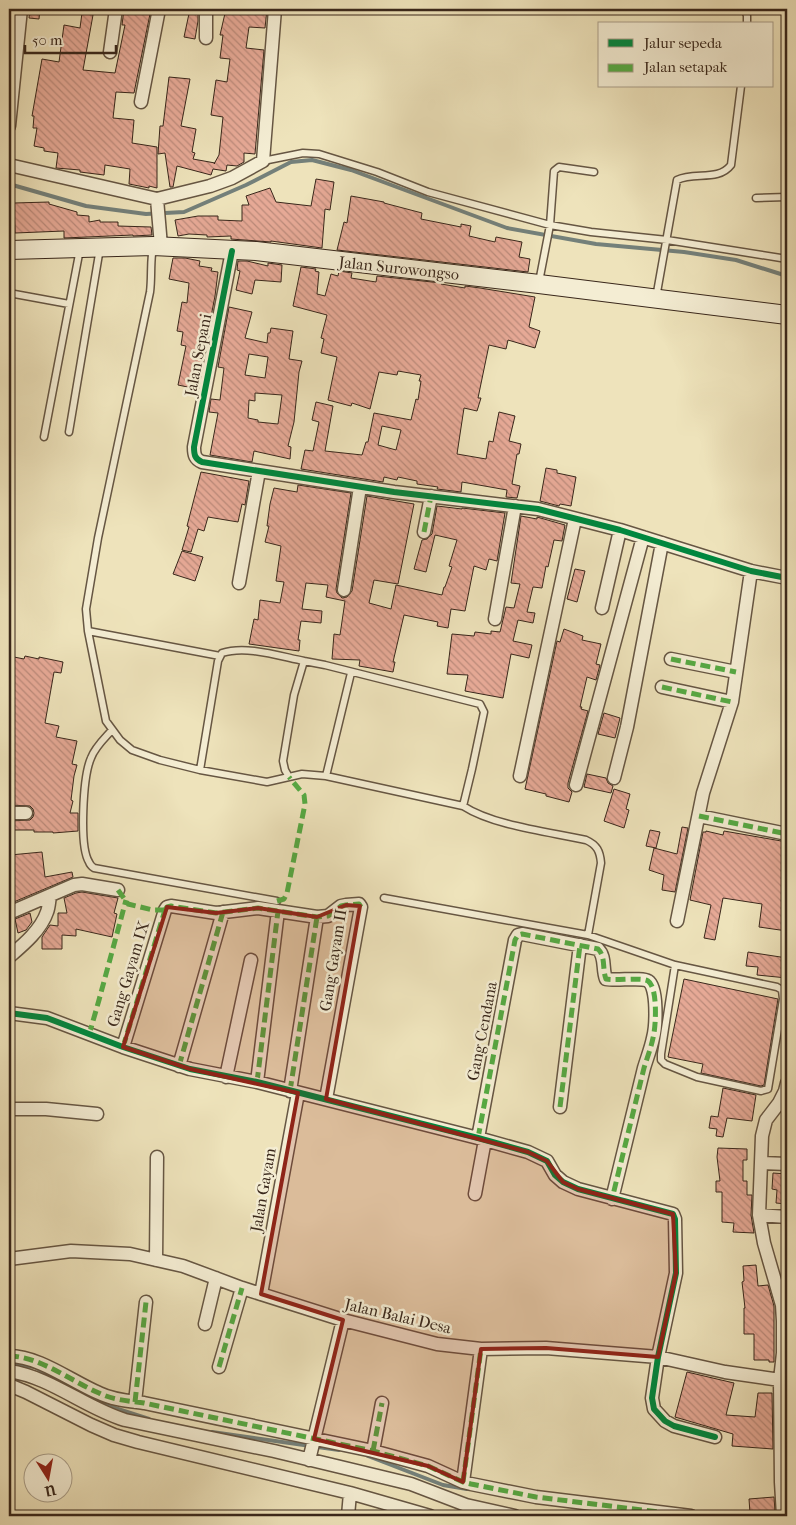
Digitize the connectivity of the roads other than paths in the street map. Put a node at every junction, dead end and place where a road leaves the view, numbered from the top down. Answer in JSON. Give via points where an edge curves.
{"nodes":[{"id":1,"x":22,"y":9,"type":"edge"},
{"id":2,"x":116,"y":9,"type":"edge"},
{"id":3,"x":159,"y":9,"type":"edge"},
{"id":4,"x":206,"y":9,"type":"edge"},
{"id":5,"x":275,"y":9,"type":"edge"},
{"id":6,"x":745,"y":9,"type":"edge"},
{"id":7,"x":746,"y":22,"type":"edge"},
{"id":8,"x":206,"y":38,"type":"dead end"},
{"id":9,"x":110,"y":52,"type":"dead end"},
{"id":10,"x":741,"y":88,"type":"edge"},
{"id":11,"x":141,"y":102,"type":"dead end"},
{"id":12,"x":9,"y":126,"type":"edge"},
{"id":13,"x":263,"y":161,"type":"junction"},
{"id":14,"x":9,"y":165,"type":"edge"},
{"id":15,"x":594,"y":172,"type":"dead end"},
{"id":16,"x":787,"y":197,"type":"edge"},
{"id":17,"x":756,"y":198,"type":"dead end"},
{"id":18,"x":159,"y":210,"type":"junction"},
{"id":19,"x":550,"y":229,"type":"junction"},
{"id":20,"x":666,"y":243,"type":"junction"},
{"id":21,"x":157,"y":246,"type":"junction"},
{"id":22,"x":80,"y":247,"type":"junction"},
{"id":23,"x":100,"y":247,"type":"junction"},
{"id":24,"x":9,"y":250,"type":"edge"},
{"id":25,"x":232,"y":250,"type":"junction"},
{"id":26,"x":787,"y":259,"type":"edge"},
{"id":27,"x":539,"y":284,"type":"junction"},
{"id":28,"x":9,"y":293,"type":"edge"},
{"id":29,"x":656,"y":299,"type":"junction"},
{"id":30,"x":69,"y":304,"type":"junction"},
{"id":31,"x":787,"y":315,"type":"edge"},
{"id":32,"x":69,"y":432,"type":"dead end"},
{"id":33,"x":44,"y":437,"type":"dead end"},
{"id":34,"x":259,"y":471,"type":"junction"},
{"id":35,"x":360,"y":487,"type":"junction"},
{"id":36,"x":430,"y":496,"type":"junction"},
{"id":37,"x":515,"y":506,"type":"junction"},
{"id":38,"x":575,"y":519,"type":"junction"},
{"id":39,"x":620,"y":530,"type":"junction"},
{"id":40,"x":424,"y":532,"type":"dead end"},
{"id":41,"x":643,"y":537,"type":"junction"},
{"id":42,"x":662,"y":543,"type":"junction"},
{"id":43,"x":751,"y":571,"type":"junction"},
{"id":44,"x":787,"y":578,"type":"edge"},
{"id":45,"x":239,"y":583,"type":"dead end"},
{"id":46,"x":344,"y":590,"type":"dead end"},
{"id":47,"x":602,"y":608,"type":"dead end"},
{"id":48,"x":494,"y":619,"type":"dead end"},
{"id":49,"x":88,"y":631,"type":"junction"},
{"id":50,"x":220,"y":656,"type":"junction"},
{"id":51,"x":671,"y":658,"type":"dead end"},
{"id":52,"x":304,"y":661,"type":"junction"},
{"id":53,"x":351,"y":672,"type":"junction"},
{"id":54,"x":736,"y":672,"type":"junction"},
{"id":55,"x":662,"y":687,"type":"dead end"},
{"id":56,"x":732,"y":702,"type":"junction"},
{"id":57,"x":112,"y":730,"type":"junction"},
{"id":58,"x":200,"y":770,"type":"junction"},
{"id":59,"x":326,"y":776,"type":"junction"},
{"id":60,"x":520,"y":776,"type":"dead end"},
{"id":61,"x":289,"y":777,"type":"junction"},
{"id":62,"x":614,"y":778,"type":"dead end"},
{"id":63,"x":576,"y":785,"type":"dead end"},
{"id":64,"x":463,"y":806,"type":"junction"},
{"id":65,"x":9,"y":813,"type":"edge"},
{"id":66,"x":26,"y":814,"type":"dead end"},
{"id":67,"x":699,"y":816,"type":"junction"},
{"id":68,"x":787,"y":834,"type":"edge"},
{"id":69,"x":118,"y":890,"type":"dead end"},
{"id":70,"x":50,"y":896,"type":"junction"},
{"id":71,"x":384,"y":898,"type":"dead end"},
{"id":72,"x":278,"y":906,"type":"junction"},
{"id":73,"x":165,"y":910,"type":"joint"},
{"id":74,"x":223,"y":912,"type":"junction"},
{"id":75,"x":9,"y":913,"type":"edge"},
{"id":76,"x":317,"y":917,"type":"junction"},
{"id":77,"x":677,"y":921,"type":"dead end"},
{"id":78,"x":584,"y":940,"type":"junction"},
{"id":79,"x":9,"y":957,"type":"edge"},
{"id":80,"x":251,"y":960,"type":"dead end"},
{"id":81,"x":675,"y":965,"type":"junction"},
{"id":82,"x":9,"y":1013,"type":"edge"},
{"id":83,"x":123,"y":1047,"type":"junction"},
{"id":84,"x":179,"y":1066,"type":"junction"},
{"id":85,"x":226,"y":1077,"type":"junction"},
{"id":86,"x":257,"y":1082,"type":"junction"},
{"id":87,"x":787,"y":1083,"type":"edge"},
{"id":88,"x":294,"y":1092,"type":"junction"},
{"id":89,"x":326,"y":1099,"type":"junction"},
{"id":90,"x":783,"y":1104,"type":"edge"},
{"id":91,"x":560,"y":1108,"type":"dead end"},
{"id":92,"x":9,"y":1109,"type":"edge"},
{"id":93,"x":97,"y":1114,"type":"dead end"},
{"id":94,"x":482,"y":1139,"type":"junction"},
{"id":95,"x":157,"y":1157,"type":"dead end"},
{"id":96,"x":762,"y":1163,"type":"junction"},
{"id":97,"x":787,"y":1164,"type":"edge"},
{"id":98,"x":475,"y":1194,"type":"dead end"},
{"id":99,"x":612,"y":1198,"type":"junction"},
{"id":100,"x":759,"y":1215,"type":"junction"},
{"id":101,"x":787,"y":1217,"type":"edge"},
{"id":102,"x":9,"y":1259,"type":"edge"},
{"id":103,"x":156,"y":1260,"type":"junction"},
{"id":104,"x":216,"y":1278,"type":"junction"},
{"id":105,"x":242,"y":1288,"type":"junction"},
{"id":106,"x":261,"y":1294,"type":"junction"},
{"id":107,"x":146,"y":1302,"type":"dead end"},
{"id":108,"x":344,"y":1320,"type":"junction"},
{"id":109,"x":785,"y":1321,"type":"edge"},
{"id":110,"x":205,"y":1324,"type":"dead end"},
{"id":111,"x":481,"y":1349,"type":"junction"},
{"id":112,"x":9,"y":1356,"type":"edge"},
{"id":113,"x":658,"y":1357,"type":"junction"},
{"id":114,"x":219,"y":1367,"type":"dead end"},
{"id":115,"x":9,"y":1371,"type":"edge"},
{"id":116,"x":784,"y":1381,"type":"edge"},
{"id":117,"x":9,"y":1386,"type":"edge"},
{"id":118,"x":135,"y":1402,"type":"junction"},
{"id":119,"x":382,"y":1403,"type":"dead end"},
{"id":120,"x":110,"y":1406,"type":"junction"},
{"id":121,"x":715,"y":1437,"type":"dead end"},
{"id":122,"x":311,"y":1449,"type":"junction"},
{"id":123,"x":373,"y":1451,"type":"junction"},
{"id":124,"x":463,"y":1482,"type":"junction"},
{"id":125,"x":350,"y":1493,"type":"junction"},
{"id":126,"x":348,"y":1516,"type":"edge"},
{"id":127,"x":430,"y":1516,"type":"edge"},
{"id":128,"x":515,"y":1516,"type":"edge"},
{"id":129,"x":691,"y":1516,"type":"edge"},
{"id":130,"x":783,"y":1516,"type":"edge"}],
"edges":[{"from":1,"to":12,"type":"street"},
{"from":2,"to":9,"type":"street"},
{"from":3,"to":11,"type":"street"},
{"from":4,"to":8,"type":"street"},
{"from":5,"to":13,"type":"street"},
{"from":6,"to":7,"type":"lane"},
{"from":10,"to":20,"type":"lane","via":[[731,165],[727,171],[718,174],[677,180]]},
{"from":13,"to":18,"type":"street"},
{"from":13,"to":19,"type":"lane","via":[[303,153],[319,154]]},
{"from":14,"to":18,"type":"street"},
{"from":15,"to":19,"type":"lane","via":[[556,168]]},
{"from":16,"to":17,"type":"lane"},
{"from":18,"to":21,"type":"street"},
{"from":19,"to":20,"type":"lane"},
{"from":19,"to":27,"type":"lane"},
{"from":20,"to":26,"type":"lane"},
{"from":20,"to":29,"type":"lane"},
{"from":21,"to":23,"type":"street","name":"Jalan Surowongso"},
{"from":21,"to":25,"type":"street","name":"Jalan Surowongso"},
{"from":21,"to":49,"type":"lane","via":[[150,261],[150,292],[88,591]]},
{"from":22,"to":23,"type":"street","name":"Jalan Surowongso"},
{"from":22,"to":24,"type":"street","name":"Jalan Surowongso"},
{"from":22,"to":30,"type":"lane"},
{"from":23,"to":32,"type":"lane"},
{"from":25,"to":27,"type":"street","name":"Jalan Surowongso"},
{"from":25,"to":34,"type":"street","name":"Jalan Sepani","via":[[194,455],[202,462]]},
{"from":27,"to":29,"type":"street","name":"Jalan Surowongso"},
{"from":28,"to":30,"type":"lane"},
{"from":29,"to":31,"type":"street","name":"Jalan Surowongso"},
{"from":30,"to":33,"type":"lane"},
{"from":34,"to":35,"type":"street"},
{"from":34,"to":45,"type":"street"},
{"from":35,"to":36,"type":"street"},
{"from":35,"to":46,"type":"street"},
{"from":36,"to":37,"type":"street"},
{"from":36,"to":40,"type":"street"},
{"from":37,"to":38,"type":"street"},
{"from":37,"to":48,"type":"street"},
{"from":38,"to":39,"type":"street"},
{"from":38,"to":60,"type":"street"},
{"from":39,"to":41,"type":"street"},
{"from":39,"to":47,"type":"street"},
{"from":41,"to":42,"type":"street"},
{"from":41,"to":63,"type":"street"},
{"from":42,"to":43,"type":"street"},
{"from":42,"to":62,"type":"street","via":[[627,728]]},
{"from":43,"to":44,"type":"street"},
{"from":43,"to":54,"type":"street"},
{"from":49,"to":50,"type":"lane"},
{"from":49,"to":57,"type":"lane","via":[[106,721]]},
{"from":50,"to":52,"type":"lane","via":[[230,650],[242,649]]},
{"from":50,"to":58,"type":"lane"},
{"from":51,"to":54,"type":"street"},
{"from":52,"to":53,"type":"lane"},
{"from":52,"to":61,"type":"lane","via":[[294,695],[283,760]]},
{"from":53,"to":59,"type":"lane"},
{"from":53,"to":64,"type":"lane","via":[[480,704],[484,712]]},
{"from":54,"to":56,"type":"street"},
{"from":55,"to":56,"type":"street"},
{"from":56,"to":67,"type":"street","via":[[703,793]]},
{"from":57,"to":58,"type":"lane","via":[[132,750]]},
{"from":57,"to":72,"type":"lane","via":[[96,747],[85,779],[83,819],[89,864],[94,868]]},
{"from":58,"to":61,"type":"lane","via":[[267,782]]},
{"from":59,"to":61,"type":"lane","via":[[302,774]]},
{"from":59,"to":64,"type":"lane"},
{"from":64,"to":78,"type":"lane","via":[[474,814],[491,819],[594,844],[601,863]]},
{"from":65,"to":66,"type":"street"},
{"from":67,"to":68,"type":"street"},
{"from":67,"to":77,"type":"street"},
{"from":69,"to":70,"type":"street","via":[[82,884]]},
{"from":70,"to":75,"type":"street"},
{"from":70,"to":79,"type":"street","via":[[48,911],[40,925]]},
{"from":71,"to":78,"type":"lane"},
{"from":72,"to":74,"type":"street","name":"Gang Gayam II"},
{"from":72,"to":76,"type":"street","name":"Gang Gayam II"},
{"from":72,"to":86,"type":"street"},
{"from":73,"to":74,"type":"street","name":"Gang Gayam II","via":[[171,906]]},
{"from":73,"to":83,"type":"street","name":"Gang Gayam IX"},
{"from":74,"to":84,"type":"street"},
{"from":76,"to":88,"type":"street","name":"Jalan Gayam"},
{"from":76,"to":89,"type":"street","name":"Gang Gayam II","via":[[328,916],[341,906],[360,906]]},
{"from":78,"to":81,"type":"lane"},
{"from":78,"to":91,"type":"street"},
{"from":78,"to":94,"type":"street","name":"Gang Cendana","via":[[518,935]]},
{"from":78,"to":99,"type":"street","via":[[600,951],[604,958],[606,979],[648,980],[654,992],[654,1035]]},
{"from":80,"to":85,"type":"street"},
{"from":81,"to":81,"type":"lane","via":[[661,1054],[664,1064],[697,1077],[762,1091],[768,1089],[784,1000],[782,990]]},
{"from":82,"to":83,"type":"street","via":[[47,1018]]},
{"from":83,"to":84,"type":"street"},
{"from":84,"to":85,"type":"street"},
{"from":85,"to":86,"type":"street"},
{"from":86,"to":88,"type":"street"},
{"from":87,"to":90,"type":"street"},
{"from":88,"to":89,"type":"street"},
{"from":88,"to":106,"type":"street","name":"Jalan Gayam"},
{"from":89,"to":94,"type":"street"},
{"from":90,"to":96,"type":"street","via":[[766,1120],[762,1136]]},
{"from":92,"to":93,"type":"street"},
{"from":94,"to":98,"type":"street","name":"Gang Cendana"},
{"from":94,"to":99,"type":"street","via":[[528,1152],[547,1162],[563,1182]]},
{"from":95,"to":103,"type":"street"},
{"from":96,"to":97,"type":"street"},
{"from":96,"to":100,"type":"street"},
{"from":99,"to":113,"type":"street","via":[[671,1213],[675,1219],[676,1273]]},
{"from":100,"to":101,"type":"street"},
{"from":100,"to":109,"type":"street"},
{"from":102,"to":103,"type":"street","name":"Jalan Balai Desa","via":[[71,1251],[130,1254]]},
{"from":103,"to":104,"type":"street","name":"Jalan Balai Desa"},
{"from":104,"to":105,"type":"street","name":"Jalan Balai Desa"},
{"from":104,"to":110,"type":"street"},
{"from":105,"to":106,"type":"street","name":"Jalan Balai Desa"},
{"from":105,"to":114,"type":"street"},
{"from":106,"to":108,"type":"street","name":"Jalan Balai Desa"},
{"from":107,"to":118,"type":"street"},
{"from":108,"to":111,"type":"street","name":"Jalan Balai Desa","via":[[437,1344]]},
{"from":108,"to":122,"type":"street"},
{"from":109,"to":116,"type":"street"},
{"from":111,"to":113,"type":"street","name":"Jalan Balai Desa","via":[[546,1348]]},
{"from":111,"to":124,"type":"street"},
{"from":112,"to":120,"type":"street","via":[[38,1362],[100,1394]]},
{"from":113,"to":116,"type":"street","name":"Jalan Balai Desa"},
{"from":113,"to":121,"type":"street","via":[[652,1398],[654,1409],[674,1426]]},
{"from":115,"to":120,"type":"street"},
{"from":116,"to":130,"type":"street"},
{"from":117,"to":125,"type":"street","via":[[114,1435]]},
{"from":118,"to":120,"type":"street"},
{"from":118,"to":122,"type":"street"},
{"from":119,"to":123,"type":"street"},
{"from":120,"to":122,"type":"street","via":[[134,1422]]},
{"from":122,"to":123,"type":"street"},
{"from":122,"to":128,"type":"street","via":[[466,1505]]},
{"from":123,"to":124,"type":"street","via":[[428,1466]]},
{"from":124,"to":129,"type":"street","via":[[536,1497]]},
{"from":125,"to":126,"type":"street"},
{"from":125,"to":127,"type":"street"}]}
